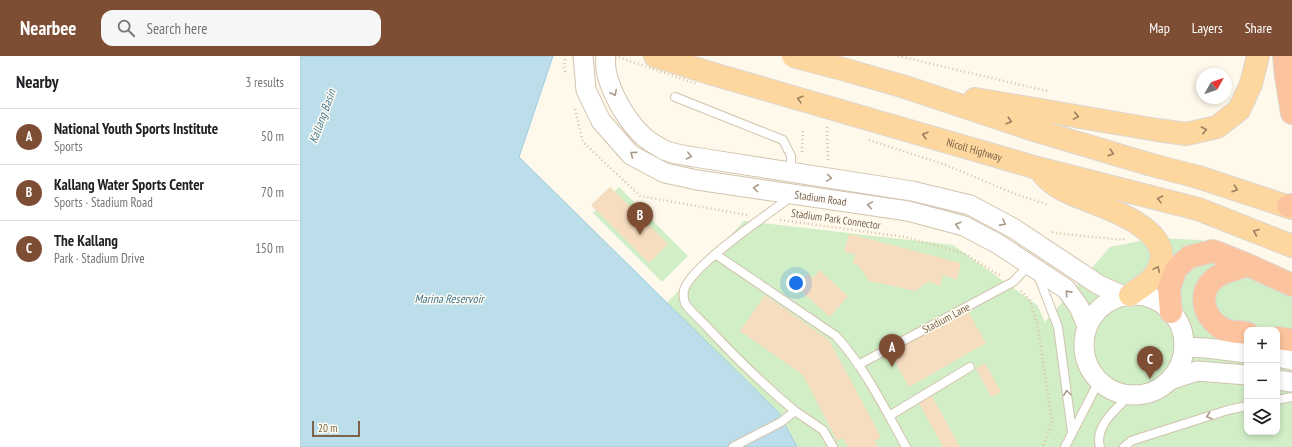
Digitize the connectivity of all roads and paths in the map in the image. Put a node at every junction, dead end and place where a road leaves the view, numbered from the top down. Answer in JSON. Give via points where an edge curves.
{"nodes":[{"id":1,"x":565,"y":56,"type":"edge"},
{"id":2,"x":582,"y":56,"type":"edge"},
{"id":3,"x":606,"y":56,"type":"edge"},
{"id":4,"x":655,"y":56,"type":"edge"},
{"id":5,"x":793,"y":56,"type":"edge"},
{"id":6,"x":898,"y":56,"type":"edge"},
{"id":7,"x":1258,"y":56,"type":"edge"},
{"id":8,"x":1284,"y":56,"type":"edge"},
{"id":9,"x":568,"y":81,"type":"dead end"},
{"id":10,"x":675,"y":97,"type":"dead end"},
{"id":11,"x":573,"y":104,"type":"dead end"},
{"id":12,"x":1039,"y":110,"type":"junction"},
{"id":13,"x":1292,"y":111,"type":"edge"},
{"id":14,"x":803,"y":128,"type":"dead end"},
{"id":15,"x":827,"y":128,"type":"dead end"},
{"id":16,"x":802,"y":147,"type":"dead end"},
{"id":17,"x":828,"y":160,"type":"dead end"},
{"id":18,"x":1037,"y":168,"type":"junction"},
{"id":19,"x":791,"y":172,"type":"junction"},
{"id":20,"x":795,"y":194,"type":"junction"},
{"id":21,"x":1291,"y":207,"type":"edge"},
{"id":22,"x":764,"y":218,"type":"junction"},
{"id":23,"x":1292,"y":246,"type":"edge"},
{"id":24,"x":715,"y":254,"type":"junction"},
{"id":25,"x":1248,"y":265,"type":"junction"},
{"id":26,"x":1033,"y":267,"type":"junction"},
{"id":27,"x":1013,"y":282,"type":"junction"},
{"id":28,"x":1292,"y":285,"type":"edge"},
{"id":29,"x":1127,"y":295,"type":"junction"},
{"id":30,"x":1171,"y":312,"type":"junction"},
{"id":31,"x":1087,"y":326,"type":"junction"},
{"id":32,"x":1244,"y":332,"type":"edge"},
{"id":33,"x":1280,"y":338,"type":"edge"},
{"id":34,"x":1292,"y":340,"type":"edge"},
{"id":35,"x":1184,"y":347,"type":"junction"},
{"id":36,"x":1244,"y":353,"type":"edge"},
{"id":37,"x":1280,"y":358,"type":"edge"},
{"id":38,"x":1292,"y":360,"type":"edge"},
{"id":39,"x":858,"y":365,"type":"junction"},
{"id":40,"x":970,"y":367,"type":"dead end"},
{"id":41,"x":1244,"y":376,"type":"edge"},
{"id":42,"x":1170,"y":380,"type":"junction"},
{"id":43,"x":1280,"y":380,"type":"edge"},
{"id":44,"x":1099,"y":381,"type":"junction"},
{"id":45,"x":1292,"y":382,"type":"edge"},
{"id":46,"x":1130,"y":395,"type":"junction"},
{"id":47,"x":1292,"y":397,"type":"edge"},
{"id":48,"x":1280,"y":399,"type":"edge"},
{"id":49,"x":1244,"y":407,"type":"edge"},
{"id":50,"x":795,"y":411,"type":"junction"},
{"id":51,"x":889,"y":416,"type":"junction"},
{"id":52,"x":1072,"y":432,"type":"junction"},
{"id":53,"x":733,"y":447,"type":"edge"},
{"id":54,"x":833,"y":447,"type":"edge"},
{"id":55,"x":906,"y":447,"type":"edge"},
{"id":56,"x":1043,"y":447,"type":"edge"},
{"id":57,"x":1065,"y":447,"type":"edge"},
{"id":58,"x":1100,"y":447,"type":"edge"},
{"id":59,"x":1124,"y":447,"type":"edge"}],
"edges":[{"from":1,"to":9,"type":"path","via":[[564,66]]},
{"from":20,"to":2,"type":"street","name":"Stadium Road","one_way":true,"via":[[665,173],[631,154],[601,121],[586,90]]},
{"from":3,"to":19,"type":"street","name":"Stadium Road","one_way":true,"via":[[611,86],[622,110],[641,135],[665,150]]},
{"from":18,"to":4,"type":"highway","name":"Nicoll Highway","one_way":true,"bridge":true},
{"from":5,"to":12,"type":"highway","one_way":true,"bridge":true,"via":[[905,87]]},
{"from":6,"to":12,"type":"path"},
{"from":12,"to":7,"type":"highway","one_way":true,"via":[[1186,134],[1217,127],[1239,110],[1251,84]]},
{"from":8,"to":13,"type":"highway"},
{"from":10,"to":19,"type":"lane","via":[[782,140],[791,156]]},
{"from":11,"to":22,"type":"path","name":"Stadium Park Connector","via":[[583,142],[640,196]]},
{"from":12,"to":21,"type":"highway","one_way":true,"via":[[1152,165]]},
{"from":14,"to":16,"type":"path"},
{"from":15,"to":17,"type":"path"},
{"from":23,"to":18,"type":"highway","name":"Nicoll Highway","one_way":true,"via":[[1198,209]]},
{"from":29,"to":18,"type":"highway","one_way":true,"via":[[1154,277],[1161,259],[1158,242],[1149,231],[1131,220],[1102,205],[1069,193],[1049,181]]},
{"from":19,"to":29,"type":"street","name":"Stadium Road","one_way":true,"via":[[912,191],[970,205],[1013,228],[1099,285]]},
{"from":20,"to":22,"type":"lane"},
{"from":26,"to":20,"type":"street","name":"Stadium Road","one_way":true,"via":[[964,226],[908,211]]},
{"from":22,"to":24,"type":"lane"},
{"from":22,"to":27,"type":"path","name":"Stadium Park Connector","via":[[905,237],[963,253]]},
{"from":24,"to":39,"type":"lane","via":[[836,336]]},
{"from":24,"to":50,"type":"lane","via":[[688,283],[684,291],[685,304],[773,393]]},
{"from":25,"to":28,"type":"highway"},
{"from":25,"to":30,"type":"highway","via":[[1213,251],[1189,257],[1176,269],[1168,288]]},
{"from":25,"to":32,"type":"highway","via":[[1218,276],[1207,287],[1203,301],[1209,317],[1224,329]]},
{"from":26,"to":27,"type":"lane","name":"Stadium Lane"},
{"from":31,"to":26,"type":"street","name":"Stadium Road","one_way":true,"via":[[1079,307],[1066,290]]},
{"from":52,"to":26,"type":"lane","one_way":true,"via":[[1058,327]]},
{"from":27,"to":39,"type":"lane","name":"Stadium Lane"},
{"from":27,"to":56,"type":"path","name":"Stadium Park Connector","via":[[1029,299],[1037,323],[1052,421]]},
{"from":29,"to":30,"type":"street","via":[[1145,296],[1159,302]]},
{"from":29,"to":31,"type":"street","via":[[1108,302],[1096,312]]},
{"from":30,"to":35,"type":"street","via":[[1181,328]]},
{"from":31,"to":44,"type":"street","via":[[1084,340],[1085,355],[1090,369]]},
{"from":33,"to":34,"type":"highway"},
{"from":35,"to":36,"type":"street"},
{"from":35,"to":42,"type":"street","via":[[1180,365]]},
{"from":37,"to":38,"type":"street"},
{"from":39,"to":51,"type":"lane"},
{"from":40,"to":51,"type":"lane"},
{"from":41,"to":42,"type":"street","via":[[1197,370]]},
{"from":42,"to":46,"type":"street","via":[[1145,394]]},
{"from":43,"to":45,"type":"street"},
{"from":44,"to":46,"type":"street","via":[[1113,391]]},
{"from":44,"to":52,"type":"lane"},
{"from":46,"to":58,"type":"lane","via":[[1107,419],[1100,431]]},
{"from":47,"to":48,"type":"lane"},
{"from":49,"to":59,"type":"lane","one_way":true,"via":[[1131,441]]},
{"from":50,"to":53,"type":"lane","via":[[781,422]]},
{"from":50,"to":54,"type":"lane","via":[[824,430]]},
{"from":51,"to":55,"type":"lane"},
{"from":52,"to":57,"type":"lane"}]}
